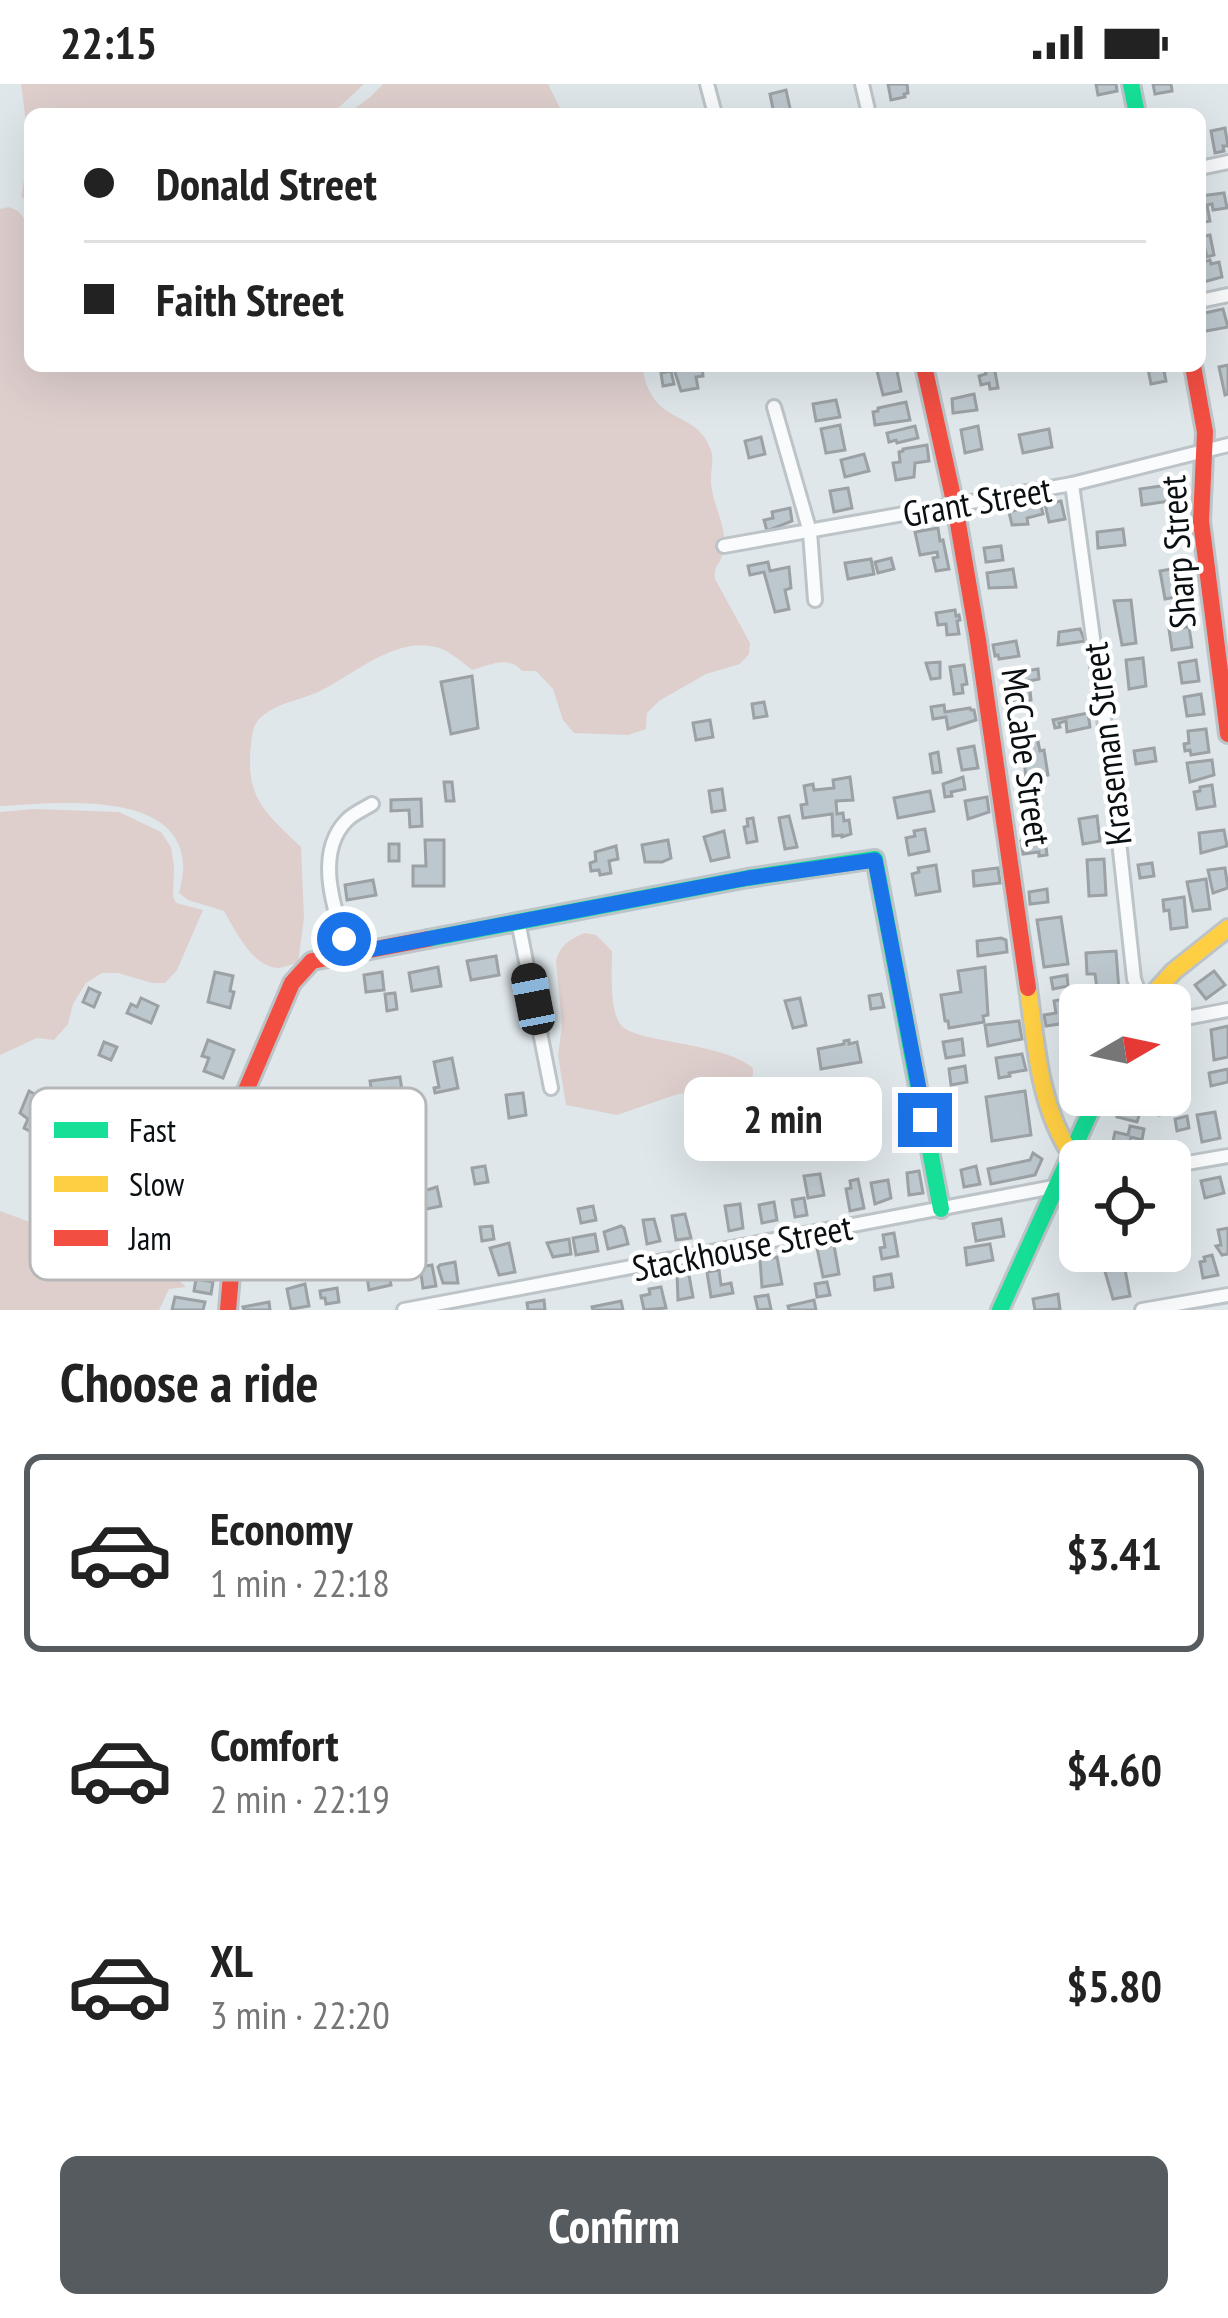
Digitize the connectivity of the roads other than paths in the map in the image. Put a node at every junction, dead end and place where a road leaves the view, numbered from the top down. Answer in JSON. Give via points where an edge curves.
{"nodes":[{"id":1,"x":925,"y":372,"type":"edge"},
{"id":2,"x":1193,"y":372,"type":"edge"},
{"id":3,"x":774,"y":407,"type":"dead end"},
{"id":4,"x":1228,"y":445,"type":"edge"},
{"id":5,"x":1204,"y":449,"type":"junction"},
{"id":6,"x":1072,"y":484,"type":"junction"},
{"id":7,"x":955,"y":506,"type":"junction"},
{"id":8,"x":810,"y":532,"type":"junction"},
{"id":9,"x":724,"y":546,"type":"dead end"},
{"id":10,"x":815,"y":600,"type":"dead end"},
{"id":11,"x":1228,"y":734,"type":"edge"},
{"id":12,"x":373,"y":805,"type":"dead end"},
{"id":13,"x":518,"y":921,"type":"junction"},
{"id":14,"x":1228,"y":928,"type":"edge"},
{"id":15,"x":348,"y":954,"type":"junction"},
{"id":16,"x":1136,"y":984,"type":"edge"},
{"id":17,"x":1162,"y":984,"type":"edge"},
{"id":18,"x":1228,"y":1010,"type":"edge"},
{"id":19,"x":1191,"y":1017,"type":"edge"},
{"id":20,"x":247,"y":1088,"type":"edge"},
{"id":21,"x":550,"y":1088,"type":"dead end"},
{"id":22,"x":1061,"y":1140,"type":"edge"},
{"id":23,"x":1228,"y":1156,"type":"edge"},
{"id":24,"x":1191,"y":1162,"type":"edge"},
{"id":25,"x":1059,"y":1181,"type":"edge"},
{"id":26,"x":1059,"y":1187,"type":"edge"},
{"id":27,"x":1056,"y":1188,"type":"junction"},
{"id":28,"x":941,"y":1209,"type":"junction"},
{"id":29,"x":231,"y":1280,"type":"edge"},
{"id":30,"x":1228,"y":1295,"type":"edge"},
{"id":31,"x":228,"y":1310,"type":"edge"},
{"id":32,"x":404,"y":1310,"type":"edge"},
{"id":33,"x":1000,"y":1310,"type":"edge"},
{"id":34,"x":1142,"y":1310,"type":"edge"}],
"edges":[{"from":1,"to":7,"type":"street","name":"McCabe Street"},
{"from":2,"to":5,"type":"street","name":"Sharp Street"},
{"from":3,"to":8,"type":"street"},
{"from":4,"to":5,"type":"street","name":"Grant Street"},
{"from":5,"to":6,"type":"street","name":"Grant Street"},
{"from":5,"to":11,"type":"street","name":"Sharp Street","via":[[1201,520]]},
{"from":6,"to":7,"type":"street","name":"Grant Street"},
{"from":6,"to":16,"type":"street","name":"Kraseman Street"},
{"from":7,"to":8,"type":"street","name":"Grant Street"},
{"from":7,"to":22,"type":"street","name":"McCabe Street","via":[[1039,1065]]},
{"from":8,"to":9,"type":"street","name":"Grant Street"},
{"from":8,"to":10,"type":"street"},
{"from":12,"to":15,"type":"street","via":[[346,821],[330,856]]},
{"from":13,"to":15,"type":"street"},
{"from":13,"to":21,"type":"street"},
{"from":13,"to":28,"type":"street","via":[[875,860]]},
{"from":14,"to":17,"type":"street"},
{"from":15,"to":20,"type":"street","via":[[312,962],[292,982]]},
{"from":18,"to":19,"type":"street"},
{"from":23,"to":24,"type":"street"},
{"from":25,"to":27,"type":"street"},
{"from":26,"to":27,"type":"street","name":"Stackhouse Street"},
{"from":27,"to":28,"type":"street","name":"Stackhouse Street"},
{"from":27,"to":33,"type":"street"},
{"from":28,"to":32,"type":"street","name":"Stackhouse Street"},
{"from":29,"to":31,"type":"street"},
{"from":30,"to":34,"type":"street"}]}
